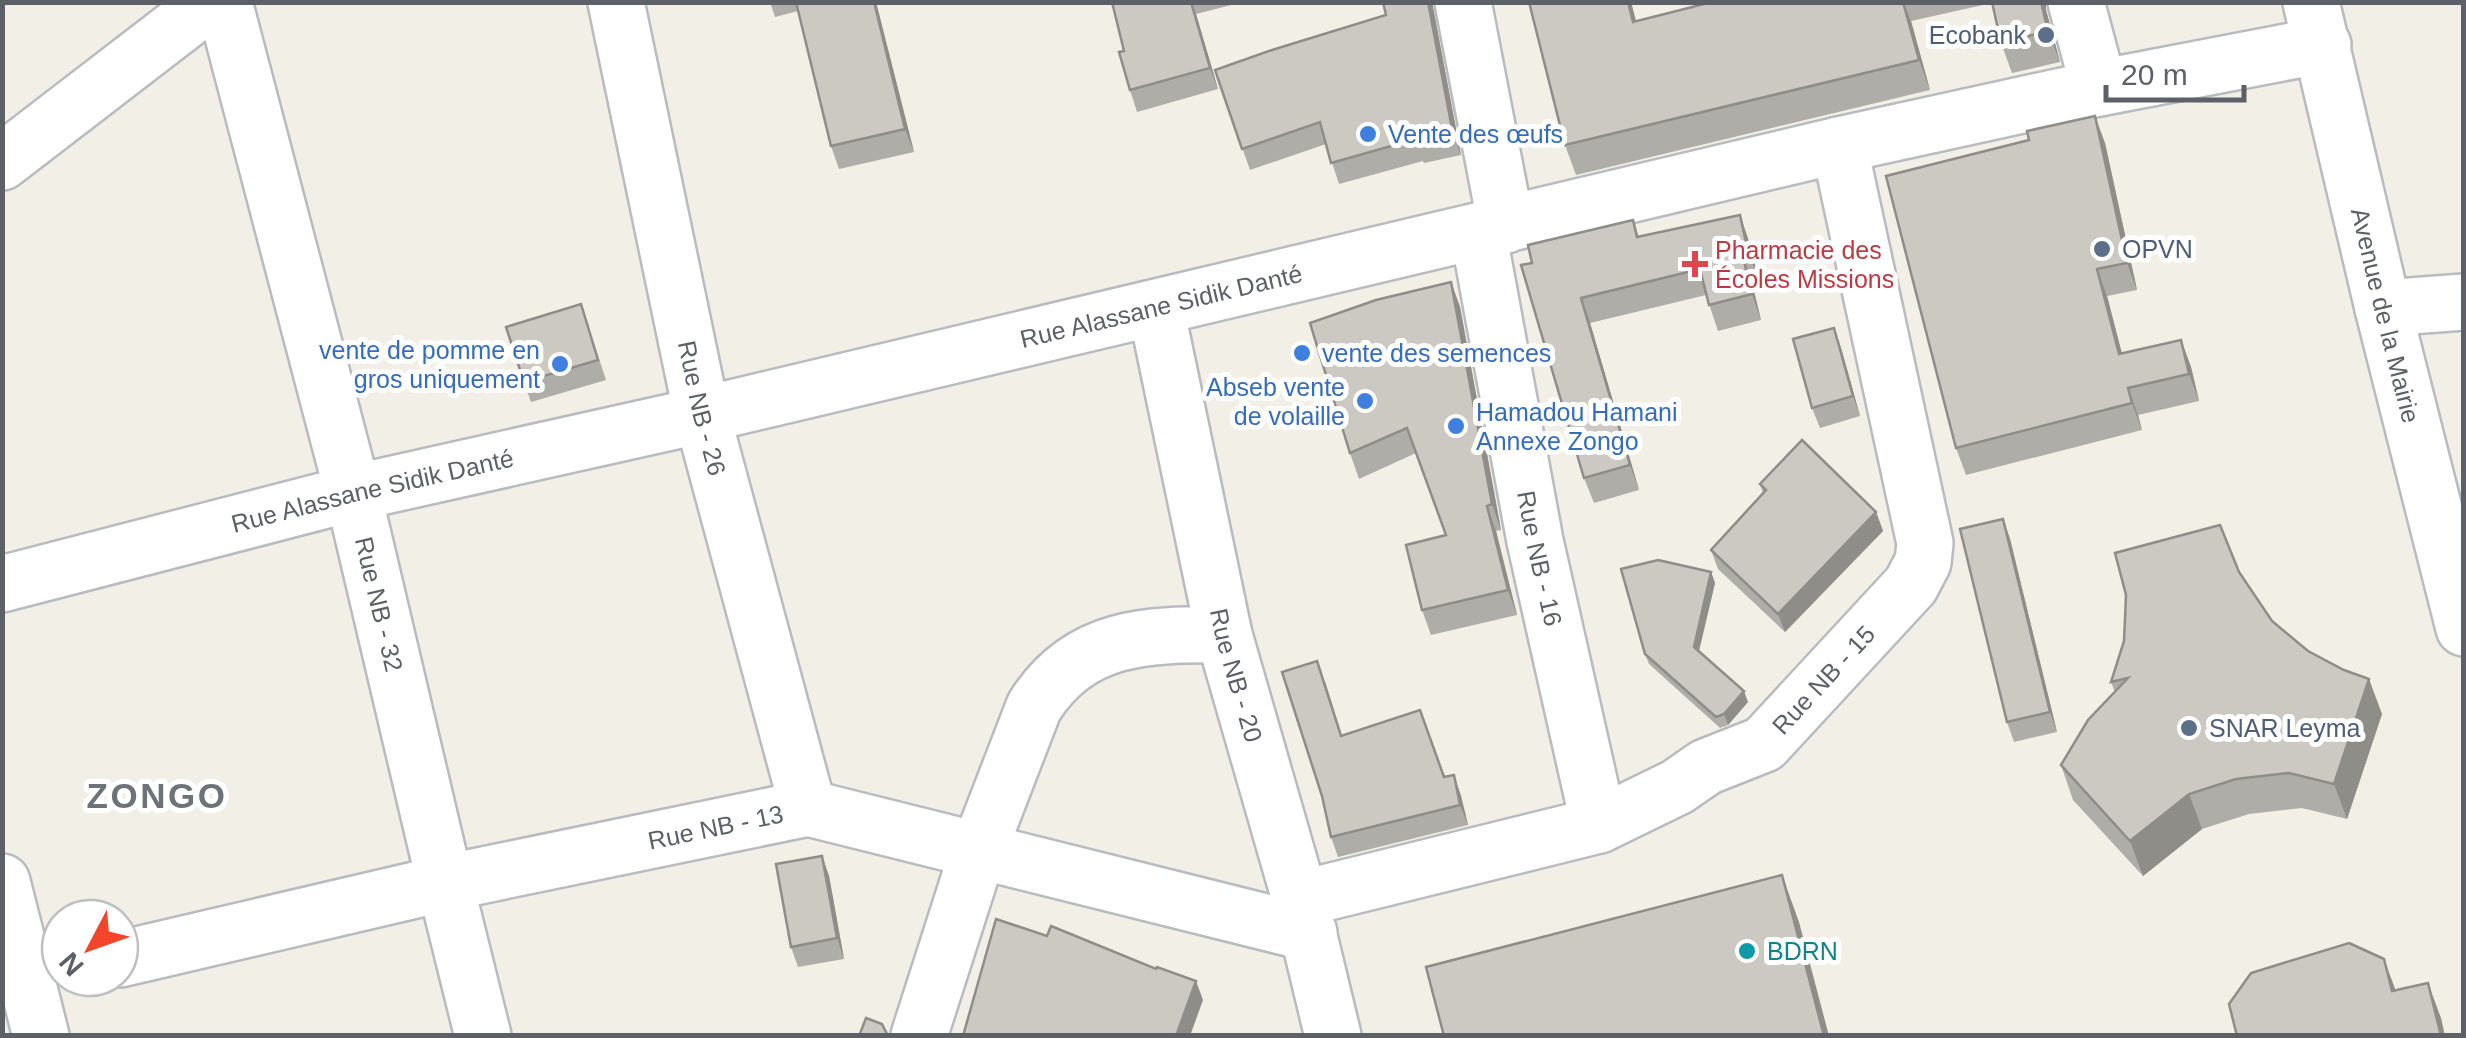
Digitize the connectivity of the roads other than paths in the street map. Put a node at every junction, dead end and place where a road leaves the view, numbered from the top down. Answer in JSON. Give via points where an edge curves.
{"nodes":[{"id":1,"x":210,"y":2,"type":"edge"},
{"id":2,"x":224,"y":2,"type":"edge"},
{"id":3,"x":616,"y":2,"type":"edge"},
{"id":4,"x":1463,"y":2,"type":"edge"},
{"id":5,"x":2076,"y":2,"type":"edge"},
{"id":6,"x":2317,"y":24,"type":"edge"},
{"id":7,"x":2099,"y":88,"type":"junction"},
{"id":8,"x":1839,"y":144,"type":"junction"},
{"id":9,"x":2,"y":162,"type":"edge"},
{"id":10,"x":1492,"y":228,"type":"junction"},
{"id":11,"x":2464,"y":302,"type":"edge"},
{"id":12,"x":1156,"y":308,"type":"junction"},
{"id":13,"x":2382,"y":308,"type":"junction"},
{"id":14,"x":702,"y":415,"type":"junction"},
{"id":15,"x":354,"y":493,"type":"junction"},
{"id":16,"x":2,"y":584,"type":"edge"},
{"id":17,"x":2464,"y":628,"type":"edge"},
{"id":18,"x":1224,"y":636,"type":"junction"},
{"id":19,"x":808,"y":808,"type":"junction"},
{"id":20,"x":1598,"y":824,"type":"junction"},
{"id":21,"x":978,"y":852,"type":"junction"},
{"id":22,"x":2,"y":882,"type":"edge"},
{"id":23,"x":445,"y":884,"type":"junction"},
{"id":24,"x":1304,"y":916,"type":"junction"},
{"id":25,"x":140,"y":954,"type":"edge"},
{"id":26,"x":41,"y":1011,"type":"edge"},
{"id":27,"x":483,"y":1036,"type":"edge"},
{"id":28,"x":919,"y":1036,"type":"edge"},
{"id":29,"x":1333,"y":1036,"type":"edge"}],
"edges":[{"from":1,"to":9,"type":"street"},
{"from":2,"to":15,"type":"street","name":"Rue NB - 32"},
{"from":3,"to":14,"type":"street","name":"Rue NB - 26"},
{"from":4,"to":10,"type":"street","name":"Rue NB - 16"},
{"from":5,"to":7,"type":"street"},
{"from":6,"to":7,"type":"street","name":"Rue Alassane Sidik Danté"},
{"from":6,"to":13,"type":"street","name":"Avenue de la Mairie"},
{"from":7,"to":8,"type":"street","name":"Rue Alassane Sidik Danté"},
{"from":8,"to":10,"type":"street","name":"Rue Alassane Sidik Danté"},
{"from":8,"to":20,"type":"street","name":"Rue NB - 15","via":[[1925,543],[1923,562],[1911,585],[1764,744]]},
{"from":10,"to":12,"type":"street","name":"Rue Alassane Sidik Danté"},
{"from":10,"to":20,"type":"street","name":"Rue NB - 16","via":[[1536,541]]},
{"from":11,"to":13,"type":"street"},
{"from":12,"to":14,"type":"street","name":"Rue Alassane Sidik Danté"},
{"from":12,"to":18,"type":"street","name":"Rue NB - 20"},
{"from":13,"to":17,"type":"street","name":"Avenue de la Mairie"},
{"from":14,"to":15,"type":"street","name":"Rue Alassane Sidik Danté"},
{"from":14,"to":19,"type":"street","name":"Rue NB - 26"},
{"from":15,"to":16,"type":"street","name":"Rue Alassane Sidik Danté"},
{"from":15,"to":23,"type":"street","name":"Rue NB - 32"},
{"from":18,"to":21,"type":"street","via":[[1163,634],[1112,644],[1069,666],[1034,707]]},
{"from":18,"to":24,"type":"street","name":"Rue NB - 20"},
{"from":19,"to":21,"type":"street","name":"Rue NB - 13"},
{"from":19,"to":23,"type":"street","name":"Rue NB - 13"},
{"from":20,"to":24,"type":"street","name":"Rue NB - 15"},
{"from":21,"to":24,"type":"street","name":"Rue NB - 13"},
{"from":21,"to":28,"type":"street"},
{"from":22,"to":26,"type":"street"},
{"from":23,"to":25,"type":"street","name":"Rue NB - 13"},
{"from":23,"to":27,"type":"street","name":"Rue NB - 32"},
{"from":24,"to":29,"type":"street","name":"Rue NB - 20"}]}
